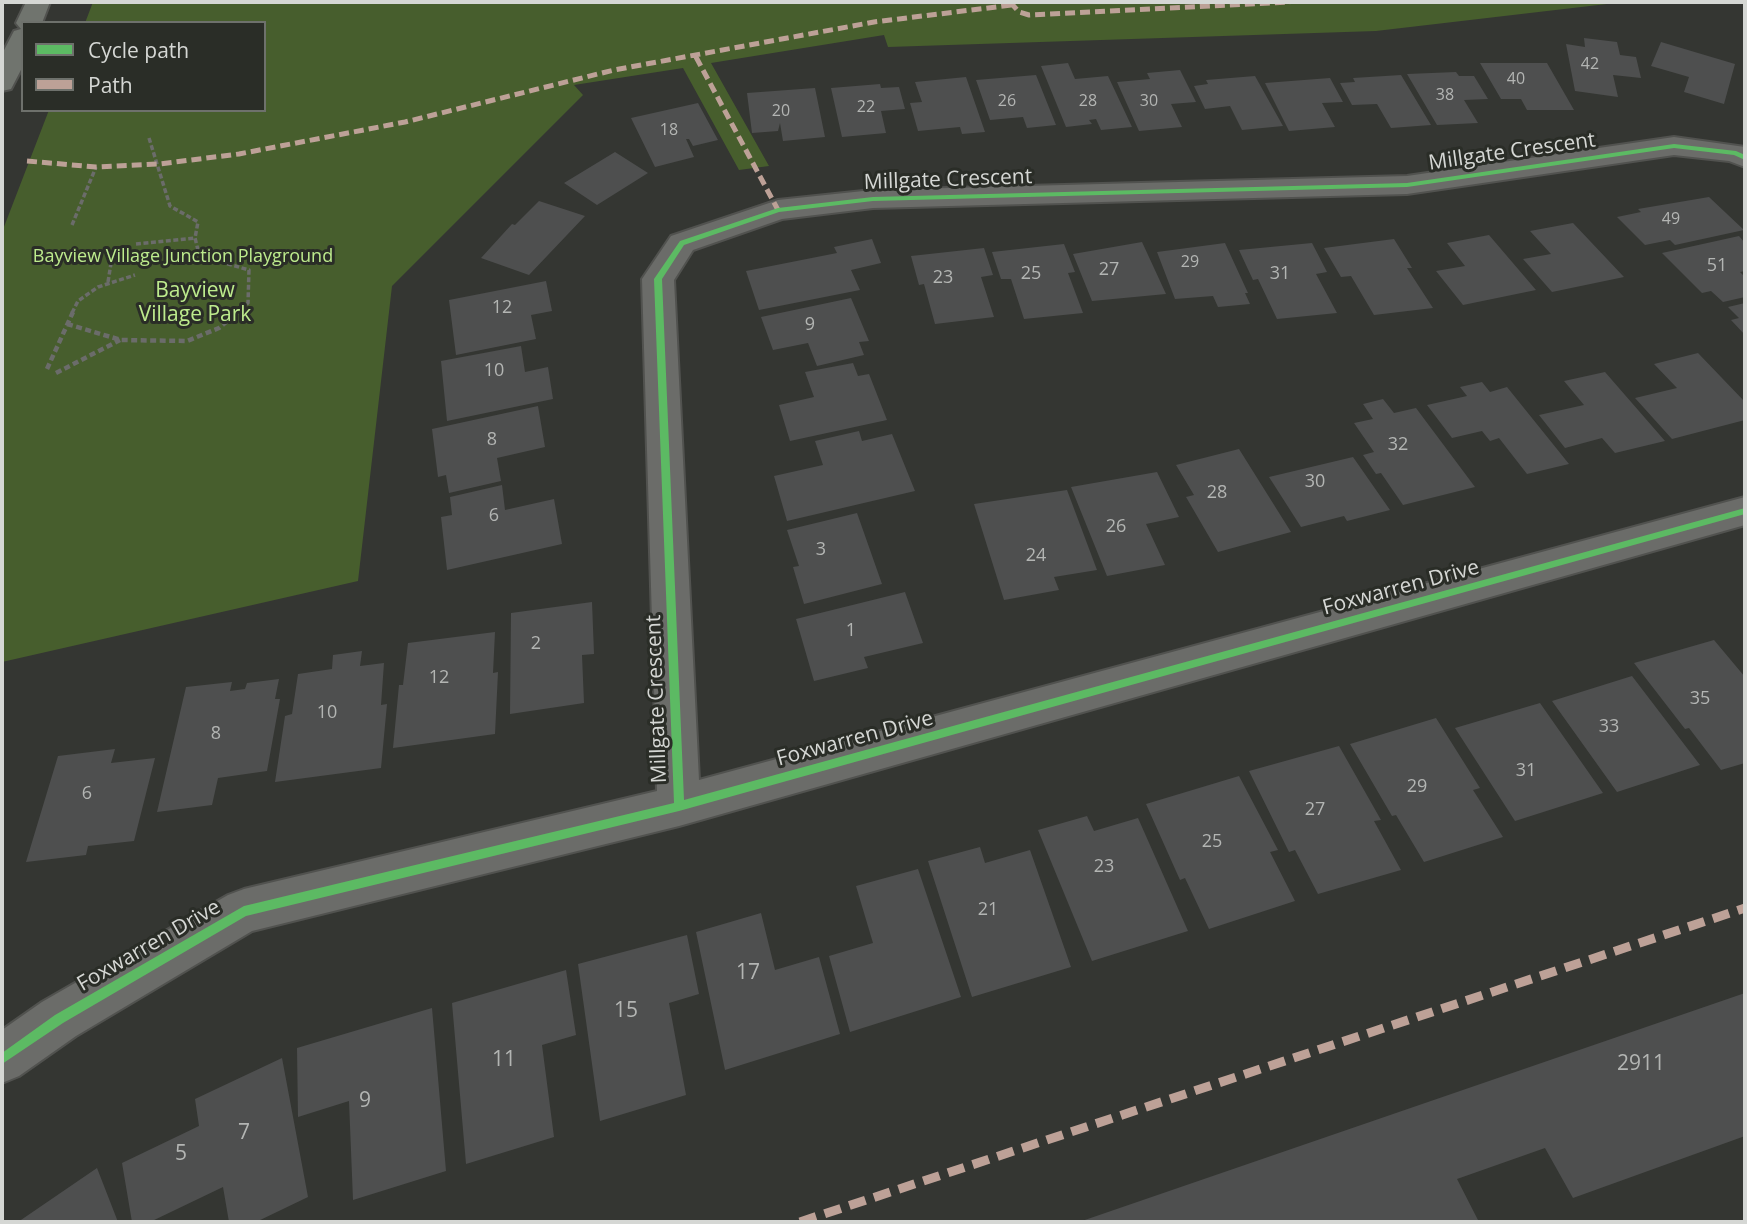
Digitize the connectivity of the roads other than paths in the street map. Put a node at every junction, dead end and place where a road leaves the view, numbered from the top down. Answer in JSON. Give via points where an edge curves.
{"nodes":[{"id":1,"x":38,"y":2,"type":"edge"},
{"id":2,"x":30,"y":21,"type":"edge"},
{"id":3,"x":21,"y":40,"type":"edge"},
{"id":4,"x":2,"y":83,"type":"edge"},
{"id":5,"x":1745,"y":158,"type":"edge"},
{"id":6,"x":1745,"y":511,"type":"edge"},
{"id":7,"x":679,"y":806,"type":"junction"},
{"id":8,"x":2,"y":1059,"type":"edge"}],
"edges":[{"from":1,"to":2,"type":"main road"},
{"from":3,"to":4,"type":"main road"},
{"from":5,"to":7,"type":"street","name":"Millgate Crescent","via":[[1674,146],[1407,185],[873,199],[778,210],[682,243],[658,279]]},
{"from":6,"to":7,"type":"street","name":"Foxwarren Drive"},
{"from":7,"to":8,"type":"street","name":"Foxwarren Drive","via":[[244,911],[59,1019]]}]}
